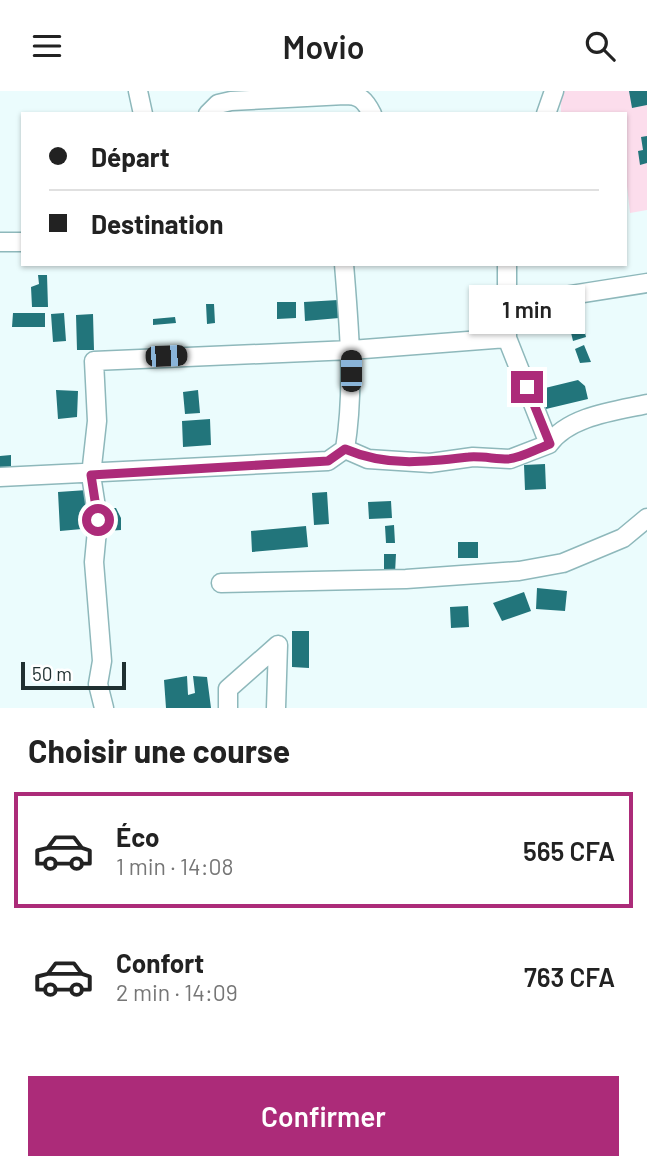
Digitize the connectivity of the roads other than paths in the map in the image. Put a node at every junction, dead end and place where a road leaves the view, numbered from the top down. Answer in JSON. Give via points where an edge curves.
{"nodes":[{"id":1,"x":138,"y":91,"type":"edge"},
{"id":2,"x":554,"y":91,"type":"edge"},
{"id":3,"x":143,"y":112,"type":"edge"},
{"id":4,"x":210,"y":112,"type":"edge"},
{"id":5,"x":371,"y":112,"type":"edge"},
{"id":6,"x":547,"y":112,"type":"edge"},
{"id":7,"x":0,"y":242,"type":"edge"},
{"id":8,"x":21,"y":242,"type":"edge"},
{"id":9,"x":344,"y":266,"type":"edge"},
{"id":10,"x":507,"y":266,"type":"edge"},
{"id":11,"x":647,"y":283,"type":"edge"},
{"id":12,"x":507,"y":305,"type":"junction"},
{"id":13,"x":507,"y":338,"type":"junction"},
{"id":14,"x":351,"y":350,"type":"junction"},
{"id":15,"x":647,"y":404,"type":"edge"},
{"id":16,"x":550,"y":444,"type":"junction"},
{"id":17,"x":345,"y":449,"type":"junction"},
{"id":18,"x":91,"y":475,"type":"junction"},
{"id":19,"x":0,"y":477,"type":"edge"},
{"id":20,"x":647,"y":518,"type":"edge"},
{"id":21,"x":221,"y":583,"type":"dead end"},
{"id":22,"x":104,"y":708,"type":"edge"},
{"id":23,"x":228,"y":708,"type":"edge"},
{"id":24,"x":276,"y":708,"type":"edge"}],
"edges":[{"from":1,"to":3,"type":"street"},
{"from":2,"to":6,"type":"street"},
{"from":4,"to":5,"type":"street","via":[[231,100],[345,95],[357,95]]},
{"from":7,"to":8,"type":"street"},
{"from":9,"to":14,"type":"street"},
{"from":10,"to":12,"type":"street"},
{"from":11,"to":12,"type":"street"},
{"from":12,"to":13,"type":"street"},
{"from":13,"to":14,"type":"street"},
{"from":13,"to":16,"type":"street"},
{"from":14,"to":17,"type":"street","via":[[351,412]]},
{"from":14,"to":18,"type":"street","via":[[94,361],[97,421]]},
{"from":15,"to":16,"type":"street","via":[[559,431]]},
{"from":16,"to":17,"type":"street","via":[[510,459],[473,457],[430,463],[368,459]]},
{"from":17,"to":18,"type":"street","via":[[328,461]]},
{"from":18,"to":19,"type":"street"},
{"from":18,"to":22,"type":"street","via":[[98,520],[94,562],[102,661],[98,684]]},
{"from":20,"to":21,"type":"street","via":[[623,538],[564,563],[519,571]]},
{"from":23,"to":24,"type":"street","via":[[228,689],[278,645]]}]}
